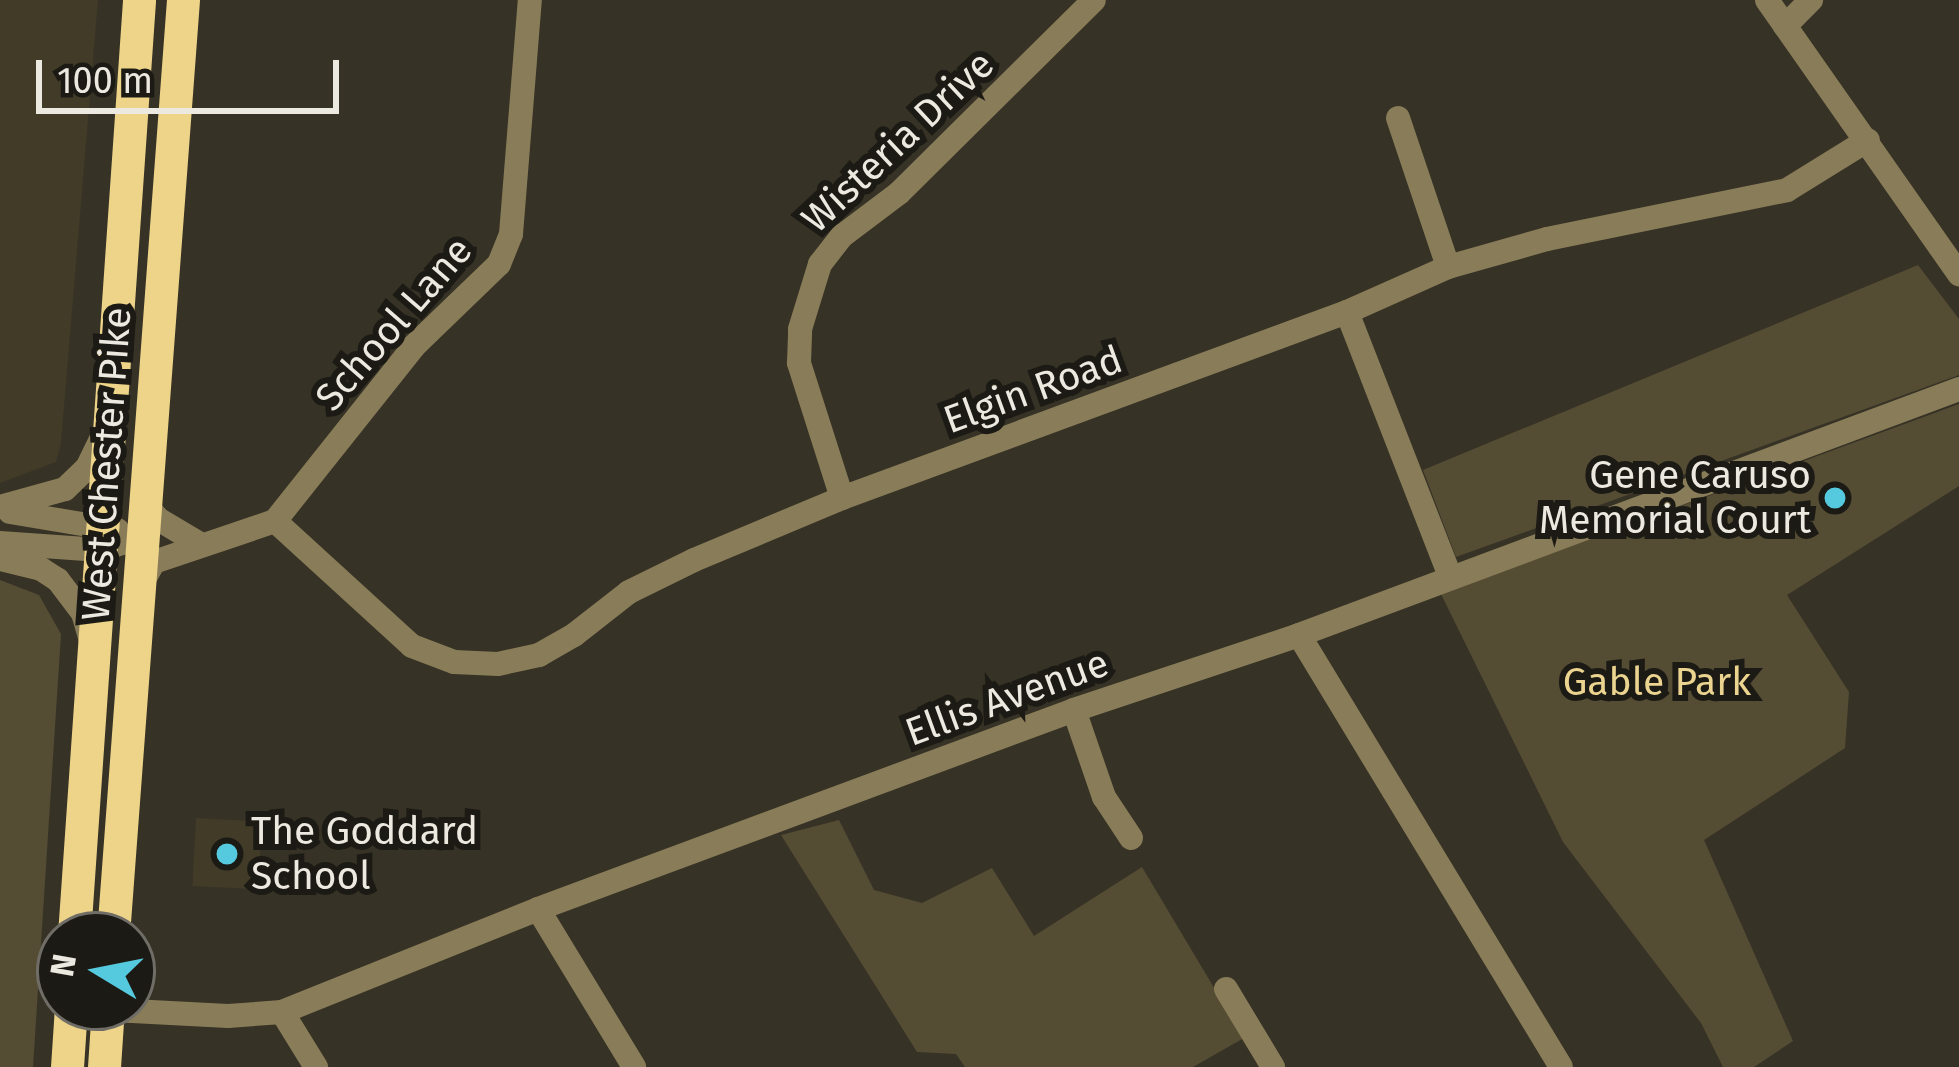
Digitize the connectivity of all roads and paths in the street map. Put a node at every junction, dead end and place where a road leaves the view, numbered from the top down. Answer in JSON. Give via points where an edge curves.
{"nodes":[{"id":1,"x":139,"y":0,"type":"edge"},
{"id":2,"x":183,"y":0,"type":"edge"},
{"id":3,"x":530,"y":0,"type":"edge"},
{"id":4,"x":1094,"y":0,"type":"edge"},
{"id":5,"x":1767,"y":0,"type":"edge"},
{"id":6,"x":1811,"y":0,"type":"edge"},
{"id":7,"x":1785,"y":26,"type":"junction"},
{"id":8,"x":1398,"y":118,"type":"dead end"},
{"id":9,"x":1868,"y":140,"type":"junction"},
{"id":10,"x":1448,"y":267,"type":"junction"},
{"id":11,"x":1959,"y":274,"type":"edge"},
{"id":12,"x":1347,"y":312,"type":"junction"},
{"id":13,"x":1959,"y":388,"type":"edge"},
{"id":14,"x":110,"y":401,"type":"junction"},
{"id":15,"x":842,"y":498,"type":"junction"},
{"id":16,"x":0,"y":509,"type":"edge"},
{"id":17,"x":145,"y":520,"type":"junction"},
{"id":18,"x":274,"y":521,"type":"junction"},
{"id":19,"x":100,"y":538,"type":"junction"},
{"id":20,"x":0,"y":543,"type":"edge"},
{"id":21,"x":200,"y":544,"type":"junction"},
{"id":22,"x":0,"y":559,"type":"edge"},
{"id":23,"x":1450,"y":576,"type":"junction"},
{"id":24,"x":141,"y":585,"type":"junction"},
{"id":25,"x":1299,"y":634,"type":"junction"},
{"id":26,"x":91,"y":651,"type":"junction"},
{"id":27,"x":1074,"y":710,"type":"junction"},
{"id":28,"x":1131,"y":838,"type":"dead end"},
{"id":29,"x":538,"y":909,"type":"junction"},
{"id":30,"x":75,"y":911,"type":"edge"},
{"id":31,"x":115,"y":911,"type":"edge"},
{"id":32,"x":1226,"y":988,"type":"dead end"},
{"id":33,"x":156,"y":1011,"type":"edge"},
{"id":34,"x":282,"y":1012,"type":"junction"},
{"id":35,"x":70,"y":1031,"type":"edge"},
{"id":36,"x":106,"y":1031,"type":"edge"},
{"id":37,"x":68,"y":1067,"type":"edge"},
{"id":38,"x":104,"y":1067,"type":"edge"},
{"id":39,"x":316,"y":1067,"type":"edge"},
{"id":40,"x":634,"y":1067,"type":"edge"},
{"id":41,"x":1273,"y":1067,"type":"edge"},
{"id":42,"x":1561,"y":1067,"type":"edge"}],
"edges":[{"from":1,"to":14,"type":"highway","name":"West Chester Pike"},
{"from":2,"to":17,"type":"highway","name":"West Chester Pike"},
{"from":3,"to":18,"type":"street","name":"School Lane","via":[[511,234],[499,263],[414,346]]},
{"from":4,"to":15,"type":"street","name":"Wisteria Drive","via":[[820,264],[800,328],[799,364]]},
{"from":5,"to":7,"type":"street"},
{"from":6,"to":7,"type":"street"},
{"from":7,"to":9,"type":"street"},
{"from":8,"to":10,"type":"street"},
{"from":9,"to":10,"type":"street","name":"Elgin Road","via":[[1787,190],[1547,238]]},
{"from":9,"to":11,"type":"street"},
{"from":10,"to":12,"type":"street","name":"Elgin Road"},
{"from":12,"to":15,"type":"street","name":"Elgin Road"},
{"from":12,"to":23,"type":"street"},
{"from":13,"to":23,"type":"street","name":"Ellis Avenue"},
{"from":14,"to":16,"type":"street","via":[[102,440],[76,480]]},
{"from":14,"to":19,"type":"highway","name":"West Chester Pike"},
{"from":15,"to":18,"type":"street","name":"Elgin Road","via":[[629,592],[539,655],[498,664],[454,662],[412,646]]},
{"from":16,"to":19,"type":"street"},
{"from":17,"to":19,"type":"street"},
{"from":17,"to":21,"type":"street"},
{"from":17,"to":24,"type":"highway","name":"West Chester Pike"},
{"from":18,"to":21,"type":"street"},
{"from":19,"to":20,"type":"street"},
{"from":19,"to":26,"type":"highway","name":"West Chester Pike"},
{"from":21,"to":24,"type":"street","via":[[154,562]]},
{"from":22,"to":26,"type":"street","via":[[58,580],[83,613]]},
{"from":23,"to":25,"type":"street","name":"Ellis Avenue"},
{"from":24,"to":31,"type":"highway","name":"West Chester Pike"},
{"from":25,"to":27,"type":"street","name":"Ellis Avenue"},
{"from":25,"to":42,"type":"street"},
{"from":26,"to":30,"type":"highway","name":"West Chester Pike"},
{"from":27,"to":28,"type":"street","via":[[1104,797]]},
{"from":27,"to":29,"type":"street","name":"Ellis Avenue"},
{"from":29,"to":34,"type":"street","name":"Ellis Avenue"},
{"from":29,"to":40,"type":"street"},
{"from":32,"to":41,"type":"street"},
{"from":33,"to":34,"type":"street","name":"Ellis Avenue"},
{"from":34,"to":39,"type":"street"},
{"from":35,"to":37,"type":"highway"},
{"from":36,"to":38,"type":"highway"}]}
